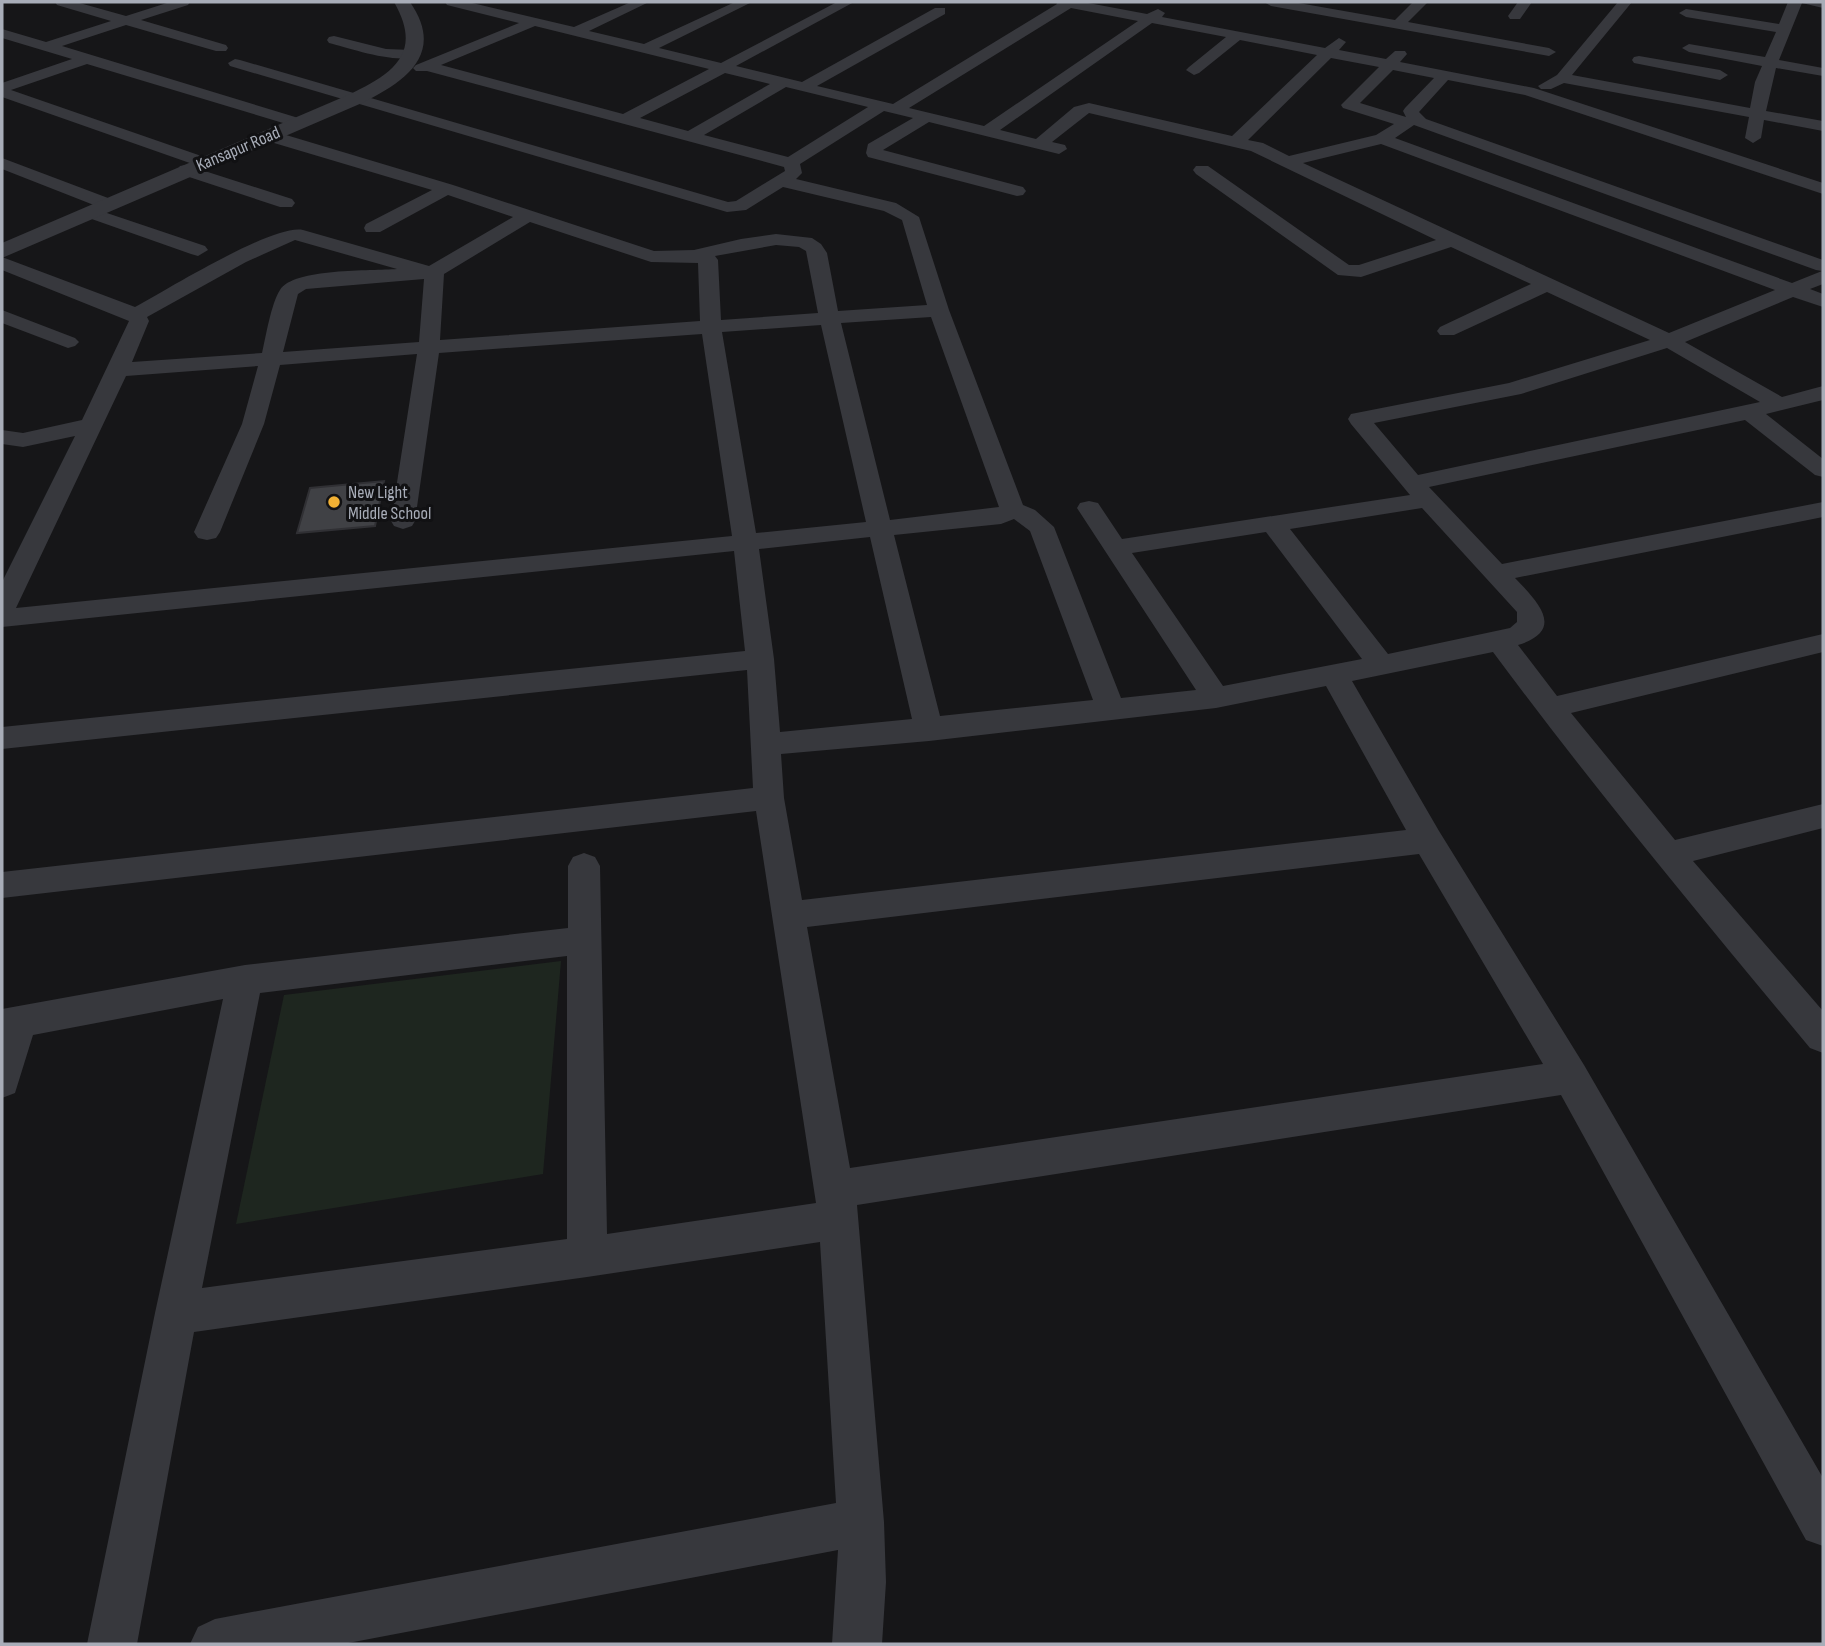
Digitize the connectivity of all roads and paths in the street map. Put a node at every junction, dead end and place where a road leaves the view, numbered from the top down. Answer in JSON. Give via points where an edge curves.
{"nodes":[{"id":1,"x":62,"y":2,"type":"edge"},
{"id":2,"x":183,"y":2,"type":"edge"},
{"id":3,"x":402,"y":2,"type":"edge"},
{"id":4,"x":452,"y":2,"type":"edge"},
{"id":5,"x":642,"y":2,"type":"edge"},
{"id":6,"x":745,"y":2,"type":"edge"},
{"id":7,"x":847,"y":2,"type":"edge"},
{"id":8,"x":1067,"y":2,"type":"edge"},
{"id":9,"x":1173,"y":2,"type":"edge"},
{"id":10,"x":1271,"y":2,"type":"edge"},
{"id":11,"x":1420,"y":2,"type":"edge"},
{"id":12,"x":1525,"y":2,"type":"edge"},
{"id":13,"x":1625,"y":2,"type":"edge"},
{"id":14,"x":1795,"y":2,"type":"edge"},
{"id":15,"x":1808,"y":2,"type":"edge"},
{"id":16,"x":1823,"y":4,"type":"edge"},
{"id":17,"x":1314,"y":5,"type":"edge"},
{"id":18,"x":523,"y":6,"type":"dead end"},
{"id":19,"x":1687,"y":8,"type":"edge"},
{"id":20,"x":940,"y":11,"type":"dead end"},
{"id":21,"x":503,"y":14,"type":"junction"},
{"id":22,"x":1516,"y":16,"type":"dead end"},
{"id":23,"x":1150,"y":18,"type":"junction"},
{"id":24,"x":127,"y":20,"type":"junction"},
{"id":25,"x":533,"y":22,"type":"junction"},
{"id":26,"x":1398,"y":25,"type":"junction"},
{"id":27,"x":1422,"y":29,"type":"junction"},
{"id":28,"x":1783,"y":29,"type":"junction"},
{"id":29,"x":575,"y":32,"type":"junction"},
{"id":30,"x":2,"y":33,"type":"edge"},
{"id":31,"x":1238,"y":35,"type":"junction"},
{"id":32,"x":1344,"y":35,"type":"dead end"},
{"id":33,"x":334,"y":40,"type":"dead end"},
{"id":34,"x":45,"y":47,"type":"junction"},
{"id":35,"x":221,"y":48,"type":"dead end"},
{"id":36,"x":1689,"y":48,"type":"dead end"},
{"id":37,"x":645,"y":49,"type":"junction"},
{"id":38,"x":1549,"y":52,"type":"dead end"},
{"id":39,"x":1330,"y":53,"type":"junction"},
{"id":40,"x":86,"y":59,"type":"junction"},
{"id":41,"x":419,"y":60,"type":"junction"},
{"id":42,"x":1639,"y":60,"type":"dead end"},
{"id":43,"x":695,"y":62,"type":"junction"},
{"id":44,"x":235,"y":63,"type":"dead end"},
{"id":45,"x":1771,"y":63,"type":"junction"},
{"id":46,"x":1391,"y":65,"type":"junction"},
{"id":47,"x":723,"y":68,"type":"junction"},
{"id":48,"x":1194,"y":70,"type":"dead end"},
{"id":49,"x":1823,"y":72,"type":"edge"},
{"id":50,"x":671,"y":74,"type":"dead end"},
{"id":51,"x":1445,"y":75,"type":"junction"},
{"id":52,"x":1562,"y":78,"type":"junction"},
{"id":53,"x":1750,"y":80,"type":"junction"},
{"id":54,"x":783,"y":82,"type":"junction"},
{"id":55,"x":804,"y":87,"type":"junction"},
{"id":56,"x":2,"y":90,"type":"edge"},
{"id":57,"x":1528,"y":91,"type":"junction"},
{"id":58,"x":355,"y":99,"type":"junction"},
{"id":59,"x":622,"y":99,"type":"dead end"},
{"id":60,"x":888,"y":107,"type":"junction"},
{"id":61,"x":1360,"y":108,"type":"junction"},
{"id":62,"x":598,"y":111,"type":"junction"},
{"id":63,"x":1759,"y":114,"type":"junction"},
{"id":64,"x":927,"y":117,"type":"junction"},
{"id":65,"x":626,"y":118,"type":"junction"},
{"id":66,"x":1411,"y":120,"type":"junction"},
{"id":67,"x":299,"y":123,"type":"junction"},
{"id":68,"x":1823,"y":126,"type":"edge"},
{"id":69,"x":987,"y":131,"type":"junction"},
{"id":70,"x":270,"y":135,"type":"junction"},
{"id":71,"x":691,"y":136,"type":"junction"},
{"id":72,"x":1753,"y":138,"type":"dead end"},
{"id":73,"x":1382,"y":139,"type":"junction"},
{"id":74,"x":1237,"y":141,"type":"junction"},
{"id":75,"x":1040,"y":144,"type":"junction"},
{"id":76,"x":1067,"y":151,"type":"dead end"},
{"id":77,"x":1320,"y":153,"type":"junction"},
{"id":78,"x":1286,"y":162,"type":"junction"},
{"id":79,"x":2,"y":163,"type":"edge"},
{"id":80,"x":195,"y":167,"type":"junction"},
{"id":81,"x":1202,"y":170,"type":"dead end"},
{"id":82,"x":786,"y":172,"type":"junction"},
{"id":83,"x":447,"y":189,"type":"junction"},
{"id":84,"x":1823,"y":189,"type":"edge"},
{"id":85,"x":1017,"y":191,"type":"dead end"},
{"id":86,"x":286,"y":203,"type":"dead end"},
{"id":87,"x":101,"y":209,"type":"junction"},
{"id":88,"x":527,"y":216,"type":"junction"},
{"id":89,"x":373,"y":228,"type":"dead end"},
{"id":90,"x":1451,"y":241,"type":"junction"},
{"id":91,"x":198,"y":250,"type":"dead end"},
{"id":92,"x":3,"y":253,"type":"edge"},
{"id":93,"x":698,"y":255,"type":"junction"},
{"id":94,"x":1823,"y":266,"type":"edge"},
{"id":95,"x":432,"y":273,"type":"junction"},
{"id":96,"x":1823,"y":277,"type":"edge"},
{"id":97,"x":1548,"y":284,"type":"junction"},
{"id":98,"x":1794,"y":289,"type":"junction"},
{"id":99,"x":1823,"y":301,"type":"edge"},
{"id":100,"x":939,"y":310,"type":"junction"},
{"id":101,"x":136,"y":314,"type":"junction"},
{"id":102,"x":2,"y":316,"type":"edge"},
{"id":103,"x":829,"y":317,"type":"junction"},
{"id":104,"x":711,"y":326,"type":"junction"},
{"id":105,"x":1447,"y":331,"type":"dead end"},
{"id":106,"x":1669,"y":341,"type":"junction"},
{"id":107,"x":68,"y":342,"type":"dead end"},
{"id":108,"x":429,"y":346,"type":"junction"},
{"id":109,"x":270,"y":359,"type":"junction"},
{"id":110,"x":118,"y":370,"type":"junction"},
{"id":111,"x":1823,"y":393,"type":"edge"},
{"id":112,"x":1777,"y":403,"type":"junction"},
{"id":113,"x":1749,"y":412,"type":"junction"},
{"id":114,"x":91,"y":425,"type":"junction"},
{"id":115,"x":9,"y":441,"type":"edge"},
{"id":116,"x":1814,"y":453,"type":"edge"},
{"id":117,"x":1823,"y":470,"type":"edge"},
{"id":118,"x":1419,"y":492,"type":"junction"},
{"id":119,"x":1012,"y":509,"type":"junction"},
{"id":120,"x":1089,"y":509,"type":"dead end"},
{"id":121,"x":1823,"y":509,"type":"edge"},
{"id":122,"x":403,"y":521,"type":"dead end"},
{"id":123,"x":1273,"y":524,"type":"junction"},
{"id":124,"x":880,"y":526,"type":"junction"},
{"id":125,"x":207,"y":532,"type":"dead end"},
{"id":126,"x":745,"y":540,"type":"junction"},
{"id":127,"x":1115,"y":548,"type":"junction"},
{"id":128,"x":1494,"y":574,"type":"junction"},
{"id":129,"x":2,"y":608,"type":"edge"},
{"id":130,"x":2,"y":618,"type":"edge"},
{"id":131,"x":1500,"y":641,"type":"junction"},
{"id":132,"x":1823,"y":643,"type":"edge"},
{"id":133,"x":760,"y":659,"type":"junction"},
{"id":134,"x":1382,"y":665,"type":"junction"},
{"id":135,"x":1334,"y":674,"type":"junction"},
{"id":136,"x":1216,"y":698,"type":"junction"},
{"id":137,"x":1549,"y":708,"type":"junction"},
{"id":138,"x":1111,"y":710,"type":"junction"},
{"id":139,"x":929,"y":730,"type":"junction"},
{"id":140,"x":2,"y":738,"type":"edge"},
{"id":141,"x":764,"y":745,"type":"junction"},
{"id":142,"x":769,"y":798,"type":"junction"},
{"id":143,"x":1823,"y":816,"type":"edge"},
{"id":144,"x":1428,"y":840,"type":"junction"},
{"id":145,"x":1668,"y":855,"type":"junction"},
{"id":146,"x":584,"y":866,"type":"dead end"},
{"id":147,"x":2,"y":885,"type":"edge"},
{"id":148,"x":789,"y":915,"type":"junction"},
{"id":149,"x":585,"y":940,"type":"junction"},
{"id":150,"x":245,"y":980,"type":"junction"},
{"id":151,"x":10,"y":1023,"type":"edge"},
{"id":152,"x":1823,"y":1037,"type":"edge"},
{"id":153,"x":1570,"y":1077,"type":"junction"},
{"id":154,"x":2,"y":1081,"type":"edge"},
{"id":155,"x":837,"y":1204,"type":"junction"},
{"id":156,"x":587,"y":1257,"type":"junction"},
{"id":157,"x":176,"y":1312,"type":"junction"},
{"id":158,"x":861,"y":1522,"type":"junction"},
{"id":159,"x":1823,"y":1523,"type":"edge"},
{"id":160,"x":113,"y":1644,"type":"edge"},
{"id":161,"x":215,"y":1644,"type":"edge"},
{"id":162,"x":857,"y":1644,"type":"edge"}],
"edges":[{"from":1,"to":24,"type":"street"},
{"from":2,"to":24,"type":"street"},
{"from":3,"to":41,"type":"street","name":"Kansapur Road","via":[[412,17]]},
{"from":4,"to":21,"type":"street"},
{"from":5,"to":29,"type":"street"},
{"from":6,"to":37,"type":"street"},
{"from":7,"to":47,"type":"street"},
{"from":8,"to":23,"type":"street"},
{"from":8,"to":60,"type":"street"},
{"from":9,"to":23,"type":"street"},
{"from":10,"to":17,"type":"street"},
{"from":11,"to":26,"type":"street"},
{"from":12,"to":22,"type":"street"},
{"from":13,"to":52,"type":"street"},
{"from":14,"to":28,"type":"street"},
{"from":15,"to":16,"type":"street"},
{"from":17,"to":26,"type":"street"},
{"from":18,"to":21,"type":"street"},
{"from":19,"to":28,"type":"street"},
{"from":20,"to":55,"type":"street"},
{"from":21,"to":25,"type":"street"},
{"from":23,"to":31,"type":"street"},
{"from":23,"to":69,"type":"street"},
{"from":24,"to":34,"type":"street"},
{"from":24,"to":35,"type":"street"},
{"from":25,"to":29,"type":"street"},
{"from":25,"to":41,"type":"street"},
{"from":26,"to":27,"type":"street"},
{"from":27,"to":38,"type":"street"},
{"from":27,"to":46,"type":"street"},
{"from":28,"to":45,"type":"street"},
{"from":29,"to":37,"type":"street"},
{"from":30,"to":34,"type":"street"},
{"from":31,"to":39,"type":"street"},
{"from":31,"to":48,"type":"street"},
{"from":32,"to":39,"type":"street"},
{"from":33,"to":41,"type":"street"},
{"from":34,"to":40,"type":"street"},
{"from":36,"to":45,"type":"street"},
{"from":37,"to":43,"type":"street"},
{"from":39,"to":46,"type":"street"},
{"from":39,"to":74,"type":"street"},
{"from":40,"to":56,"type":"street"},
{"from":40,"to":67,"type":"street"},
{"from":41,"to":58,"type":"street","name":"Kansapur Road"},
{"from":41,"to":62,"type":"street"},
{"from":42,"to":53,"type":"street"},
{"from":43,"to":47,"type":"street"},
{"from":43,"to":50,"type":"street"},
{"from":44,"to":58,"type":"street"},
{"from":45,"to":49,"type":"street"},
{"from":45,"to":53,"type":"street"},
{"from":46,"to":51,"type":"street"},
{"from":46,"to":61,"type":"street","via":[[1349,105]]},
{"from":47,"to":54,"type":"street"},
{"from":47,"to":65,"type":"street"},
{"from":51,"to":57,"type":"street"},
{"from":51,"to":66,"type":"street","via":[[1415,104]]},
{"from":52,"to":57,"type":"street"},
{"from":52,"to":63,"type":"street"},
{"from":53,"to":63,"type":"street"},
{"from":54,"to":55,"type":"street"},
{"from":54,"to":71,"type":"street"},
{"from":55,"to":60,"type":"street"},
{"from":56,"to":80,"type":"street"},
{"from":57,"to":84,"type":"street"},
{"from":58,"to":67,"type":"street","name":"Kansapur Road"},
{"from":58,"to":82,"type":"street","via":[[727,207],[740,206]]},
{"from":59,"to":62,"type":"street"},
{"from":60,"to":64,"type":"street"},
{"from":60,"to":82,"type":"street"},
{"from":61,"to":66,"type":"street"},
{"from":61,"to":77,"type":"street"},
{"from":62,"to":65,"type":"street"},
{"from":63,"to":68,"type":"street"},
{"from":63,"to":72,"type":"street"},
{"from":64,"to":69,"type":"street"},
{"from":64,"to":85,"type":"street","via":[[874,148],[874,153]]},
{"from":65,"to":71,"type":"street"},
{"from":66,"to":73,"type":"street"},
{"from":66,"to":94,"type":"street"},
{"from":67,"to":70,"type":"street","name":"Kansapur Road"},
{"from":69,"to":75,"type":"street"},
{"from":70,"to":80,"type":"street","name":"Kansapur Road"},
{"from":70,"to":83,"type":"street"},
{"from":71,"to":82,"type":"street"},
{"from":73,"to":77,"type":"street"},
{"from":73,"to":98,"type":"street"},
{"from":74,"to":75,"type":"street","via":[[1089,108],[1080,110]]},
{"from":74,"to":78,"type":"street"},
{"from":75,"to":76,"type":"street"},
{"from":77,"to":78,"type":"street"},
{"from":78,"to":90,"type":"street"},
{"from":79,"to":87,"type":"street"},
{"from":80,"to":86,"type":"street"},
{"from":80,"to":87,"type":"street","name":"Kansapur Road"},
{"from":81,"to":90,"type":"street","via":[[1345,271],[1361,271]]},
{"from":82,"to":100,"type":"street","via":[[910,217]]},
{"from":83,"to":88,"type":"street"},
{"from":83,"to":89,"type":"street"},
{"from":87,"to":91,"type":"street"},
{"from":87,"to":92,"type":"street","name":"Kansapur Road"},
{"from":88,"to":93,"type":"street","via":[[659,258]]},
{"from":88,"to":95,"type":"street"},
{"from":90,"to":97,"type":"street"},
{"from":92,"to":101,"type":"street"},
{"from":93,"to":103,"type":"street","via":[[756,243],[808,243],[817,252]]},
{"from":93,"to":104,"type":"street","via":[[708,260]]},
{"from":95,"to":101,"type":"street","via":[[296,234],[239,258]]},
{"from":95,"to":108,"type":"street","via":[[436,277]]},
{"from":95,"to":109,"type":"street","via":[[319,280],[293,287]]},
{"from":96,"to":98,"type":"street"},
{"from":97,"to":105,"type":"street"},
{"from":97,"to":106,"type":"street"},
{"from":98,"to":99,"type":"street"},
{"from":98,"to":106,"type":"street"},
{"from":100,"to":103,"type":"street"},
{"from":100,"to":119,"type":"street"},
{"from":101,"to":110,"type":"street","via":[[139,321]]},
{"from":102,"to":107,"type":"street"},
{"from":103,"to":104,"type":"street"},
{"from":103,"to":124,"type":"street"},
{"from":104,"to":108,"type":"street"},
{"from":104,"to":126,"type":"street"},
{"from":106,"to":112,"type":"street"},
{"from":106,"to":118,"type":"street","via":[[1513,389],[1359,419]]},
{"from":108,"to":109,"type":"street"},
{"from":108,"to":122,"type":"street"},
{"from":109,"to":110,"type":"street"},
{"from":109,"to":125,"type":"street","via":[[253,424]]},
{"from":110,"to":114,"type":"street"},
{"from":111,"to":112,"type":"street"},
{"from":112,"to":113,"type":"street"},
{"from":113,"to":116,"type":"street"},
{"from":113,"to":118,"type":"street"},
{"from":114,"to":115,"type":"street"},
{"from":114,"to":129,"type":"street"},
{"from":116,"to":117,"type":"street"},
{"from":118,"to":123,"type":"street"},
{"from":118,"to":128,"type":"street"},
{"from":119,"to":124,"type":"street","via":[[1001,516]]},
{"from":119,"to":138,"type":"street","via":[[1041,527]]},
{"from":120,"to":127,"type":"street"},
{"from":121,"to":128,"type":"street"},
{"from":123,"to":127,"type":"street"},
{"from":123,"to":134,"type":"street"},
{"from":124,"to":126,"type":"street"},
{"from":124,"to":139,"type":"street"},
{"from":126,"to":130,"type":"street"},
{"from":126,"to":133,"type":"street"},
{"from":127,"to":136,"type":"street"},
{"from":128,"to":131,"type":"street","via":[[1532,618],[1520,635]]},
{"from":131,"to":134,"type":"street"},
{"from":131,"to":137,"type":"street"},
{"from":132,"to":137,"type":"street"},
{"from":133,"to":140,"type":"street"},
{"from":133,"to":141,"type":"street"},
{"from":134,"to":135,"type":"street"},
{"from":135,"to":136,"type":"street"},
{"from":135,"to":144,"type":"street"},
{"from":136,"to":138,"type":"street"},
{"from":137,"to":145,"type":"street"},
{"from":138,"to":139,"type":"street"},
{"from":139,"to":141,"type":"street"},
{"from":141,"to":142,"type":"street"},
{"from":142,"to":147,"type":"street"},
{"from":142,"to":148,"type":"street"},
{"from":143,"to":145,"type":"street"},
{"from":144,"to":148,"type":"street"},
{"from":144,"to":153,"type":"street"},
{"from":145,"to":152,"type":"street"},
{"from":146,"to":149,"type":"street"},
{"from":148,"to":155,"type":"street"},
{"from":149,"to":150,"type":"street"},
{"from":149,"to":156,"type":"street"},
{"from":150,"to":151,"type":"street"},
{"from":150,"to":157,"type":"street"},
{"from":151,"to":154,"type":"street"},
{"from":153,"to":155,"type":"street"},
{"from":153,"to":159,"type":"street"},
{"from":155,"to":156,"type":"street"},
{"from":155,"to":158,"type":"street"},
{"from":156,"to":157,"type":"street"},
{"from":157,"to":160,"type":"street"},
{"from":158,"to":161,"type":"street"},
{"from":158,"to":162,"type":"street"}]}
